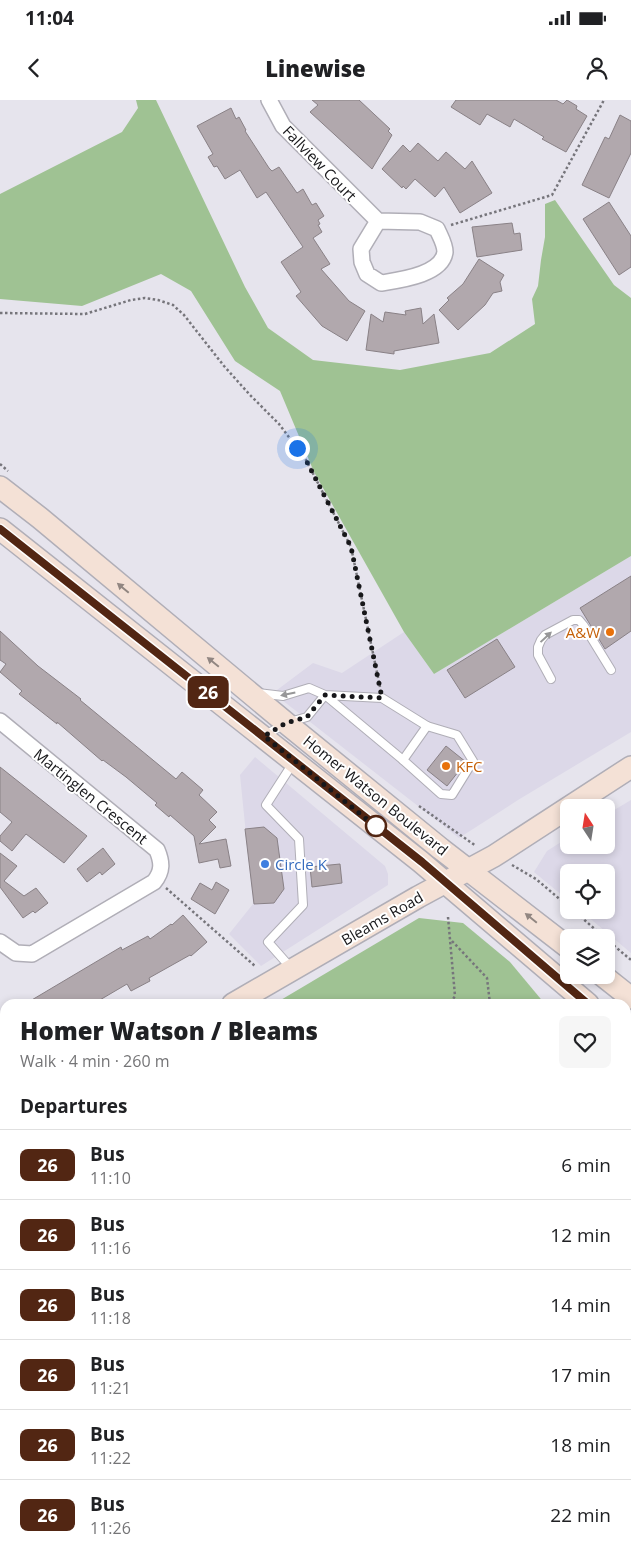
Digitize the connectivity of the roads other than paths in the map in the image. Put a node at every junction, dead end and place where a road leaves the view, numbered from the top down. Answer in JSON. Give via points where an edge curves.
{"nodes":[{"id":1,"x":269,"y":100,"type":"edge"},
{"id":2,"x":378,"y":221,"type":"junction"},
{"id":3,"x":0,"y":487,"type":"edge"},
{"id":4,"x":0,"y":529,"type":"edge"},
{"id":5,"x":611,"y":670,"type":"dead end"},
{"id":6,"x":551,"y":678,"type":"dead end"},
{"id":7,"x":250,"y":692,"type":"junction"},
{"id":8,"x":325,"y":695,"type":"junction"},
{"id":9,"x":0,"y":722,"type":"edge"},
{"id":10,"x":286,"y":723,"type":"junction"},
{"id":11,"x":427,"y":726,"type":"junction"},
{"id":12,"x":264,"y":736,"type":"junction"},
{"id":13,"x":403,"y":760,"type":"junction"},
{"id":14,"x":295,"y":762,"type":"junction"},
{"id":15,"x":631,"y":767,"type":"edge"},
{"id":16,"x":469,"y":869,"type":"junction"},
{"id":17,"x":444,"y":883,"type":"junction"},
{"id":18,"x":560,"y":941,"type":"edge"},
{"id":19,"x":0,"y":942,"type":"edge"},
{"id":20,"x":292,"y":970,"type":"junction"},
{"id":21,"x":613,"y":984,"type":"edge"},
{"id":22,"x":631,"y":998,"type":"edge"},
{"id":23,"x":242,"y":999,"type":"edge"},
{"id":24,"x":582,"y":999,"type":"edge"}],
"edges":[{"from":1,"to":2,"type":"street","name":"Fallview Court","via":[[283,126]]},
{"from":2,"to":2,"type":"street","via":[[420,222],[437,229],[445,252],[439,263],[430,271],[408,279],[382,283],[367,274],[361,249]]},
{"from":7,"to":3,"type":"main road","name":"Homer Watson Boulevard","one_way":true},
{"from":4,"to":12,"type":"main road","name":"Homer Watson Boulevard"},
{"from":6,"to":5,"type":"lane","one_way":true,"via":[[538,655],[538,647],[545,635],[573,620],[579,620],[584,626]]},
{"from":8,"to":7,"type":"lane","one_way":true,"via":[[310,688],[283,696]]},
{"from":7,"to":10,"type":"main road","name":"Homer Watson Boulevard"},
{"from":8,"to":10,"type":"lane","via":[[307,717]]},
{"from":8,"to":11,"type":"lane","via":[[382,698]]},
{"from":8,"to":13,"type":"lane"},
{"from":9,"to":19,"type":"street","name":"Martinglen Crescent","via":[[157,850],[161,868],[154,882],[32,954],[16,953]]},
{"from":10,"to":12,"type":"lane"},
{"from":10,"to":16,"type":"main road","name":"Homer Watson Boulevard"},
{"from":11,"to":13,"type":"lane"},
{"from":11,"to":13,"type":"lane","via":[[457,735],[473,761],[452,795],[441,794]]},
{"from":12,"to":14,"type":"main road","name":"Homer Watson Boulevard"},
{"from":14,"to":17,"type":"main road","name":"Homer Watson Boulevard"},
{"from":14,"to":20,"type":"lane","via":[[266,805],[299,839],[303,905],[268,942]]},
{"from":15,"to":16,"type":"main road","name":"Bleams Road"},
{"from":16,"to":17,"type":"main road","name":"Bleams Road"},
{"from":18,"to":16,"type":"main road","name":"Homer Watson Boulevard","one_way":true},
{"from":17,"to":20,"type":"main road","name":"Bleams Road"},
{"from":17,"to":24,"type":"main road","name":"Homer Watson Boulevard"},
{"from":20,"to":23,"type":"main road","name":"Bleams Road"},
{"from":21,"to":22,"type":"main road"}]}
